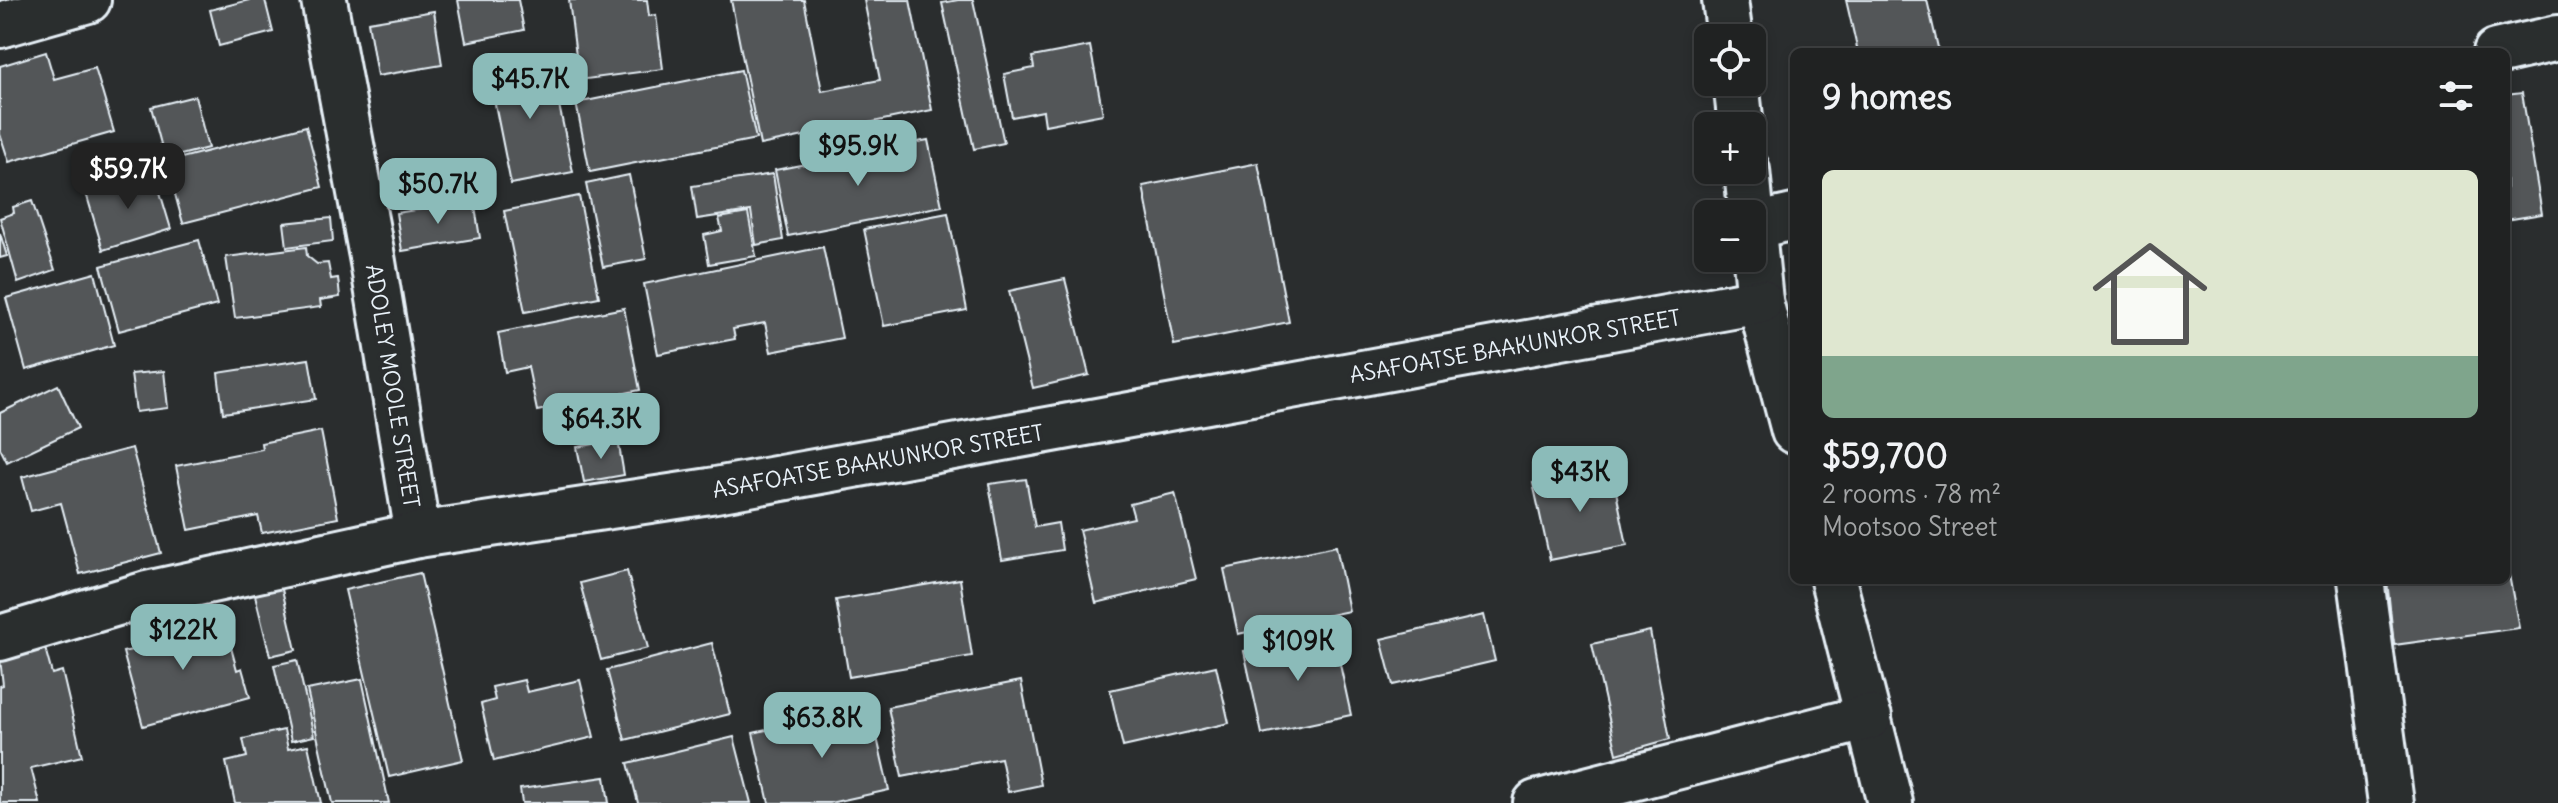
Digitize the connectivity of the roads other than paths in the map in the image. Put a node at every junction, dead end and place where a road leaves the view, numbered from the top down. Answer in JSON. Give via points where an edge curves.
{"nodes":[{"id":1,"x":88,"y":0,"type":"edge"},
{"id":2,"x":324,"y":0,"type":"edge"},
{"id":3,"x":1725,"y":0,"type":"edge"},
{"id":4,"x":1728,"y":24,"type":"edge"},
{"id":5,"x":0,"y":25,"type":"edge"},
{"id":6,"x":2558,"y":38,"type":"edge"},
{"id":7,"x":2510,"y":49,"type":"edge"},
{"id":8,"x":1754,"y":184,"type":"edge"},
{"id":9,"x":1774,"y":221,"type":"edge"},
{"id":10,"x":1760,"y":301,"type":"junction"},
{"id":11,"x":1790,"y":416,"type":"edge"},
{"id":12,"x":418,"y":535,"type":"junction"},
{"id":13,"x":1834,"y":584,"type":"edge"},
{"id":14,"x":2362,"y":584,"type":"edge"},
{"id":15,"x":0,"y":638,"type":"edge"},
{"id":16,"x":1869,"y":717,"type":"junction"},
{"id":17,"x":1536,"y":803,"type":"edge"},
{"id":18,"x":1890,"y":803,"type":"edge"},
{"id":19,"x":2391,"y":803,"type":"edge"}],
"edges":[{"from":1,"to":5,"type":"street"},
{"from":2,"to":12,"type":"street","name":"ADOLEY MOOLE STREET"},
{"from":3,"to":4,"type":"street"},
{"from":6,"to":7,"type":"street"},
{"from":8,"to":9,"type":"street"},
{"from":9,"to":10,"type":"street"},
{"from":10,"to":11,"type":"street"},
{"from":10,"to":12,"type":"street","name":"ASAFOATSE BAAKUNKOR STREET","via":[[710,491]]},
{"from":12,"to":15,"type":"street","name":"ASAFOATSE BAAKUNKOR STREET","via":[[147,594]]},
{"from":13,"to":16,"type":"street"},
{"from":14,"to":19,"type":"street"},
{"from":16,"to":17,"type":"street"},
{"from":16,"to":18,"type":"street"}]}
